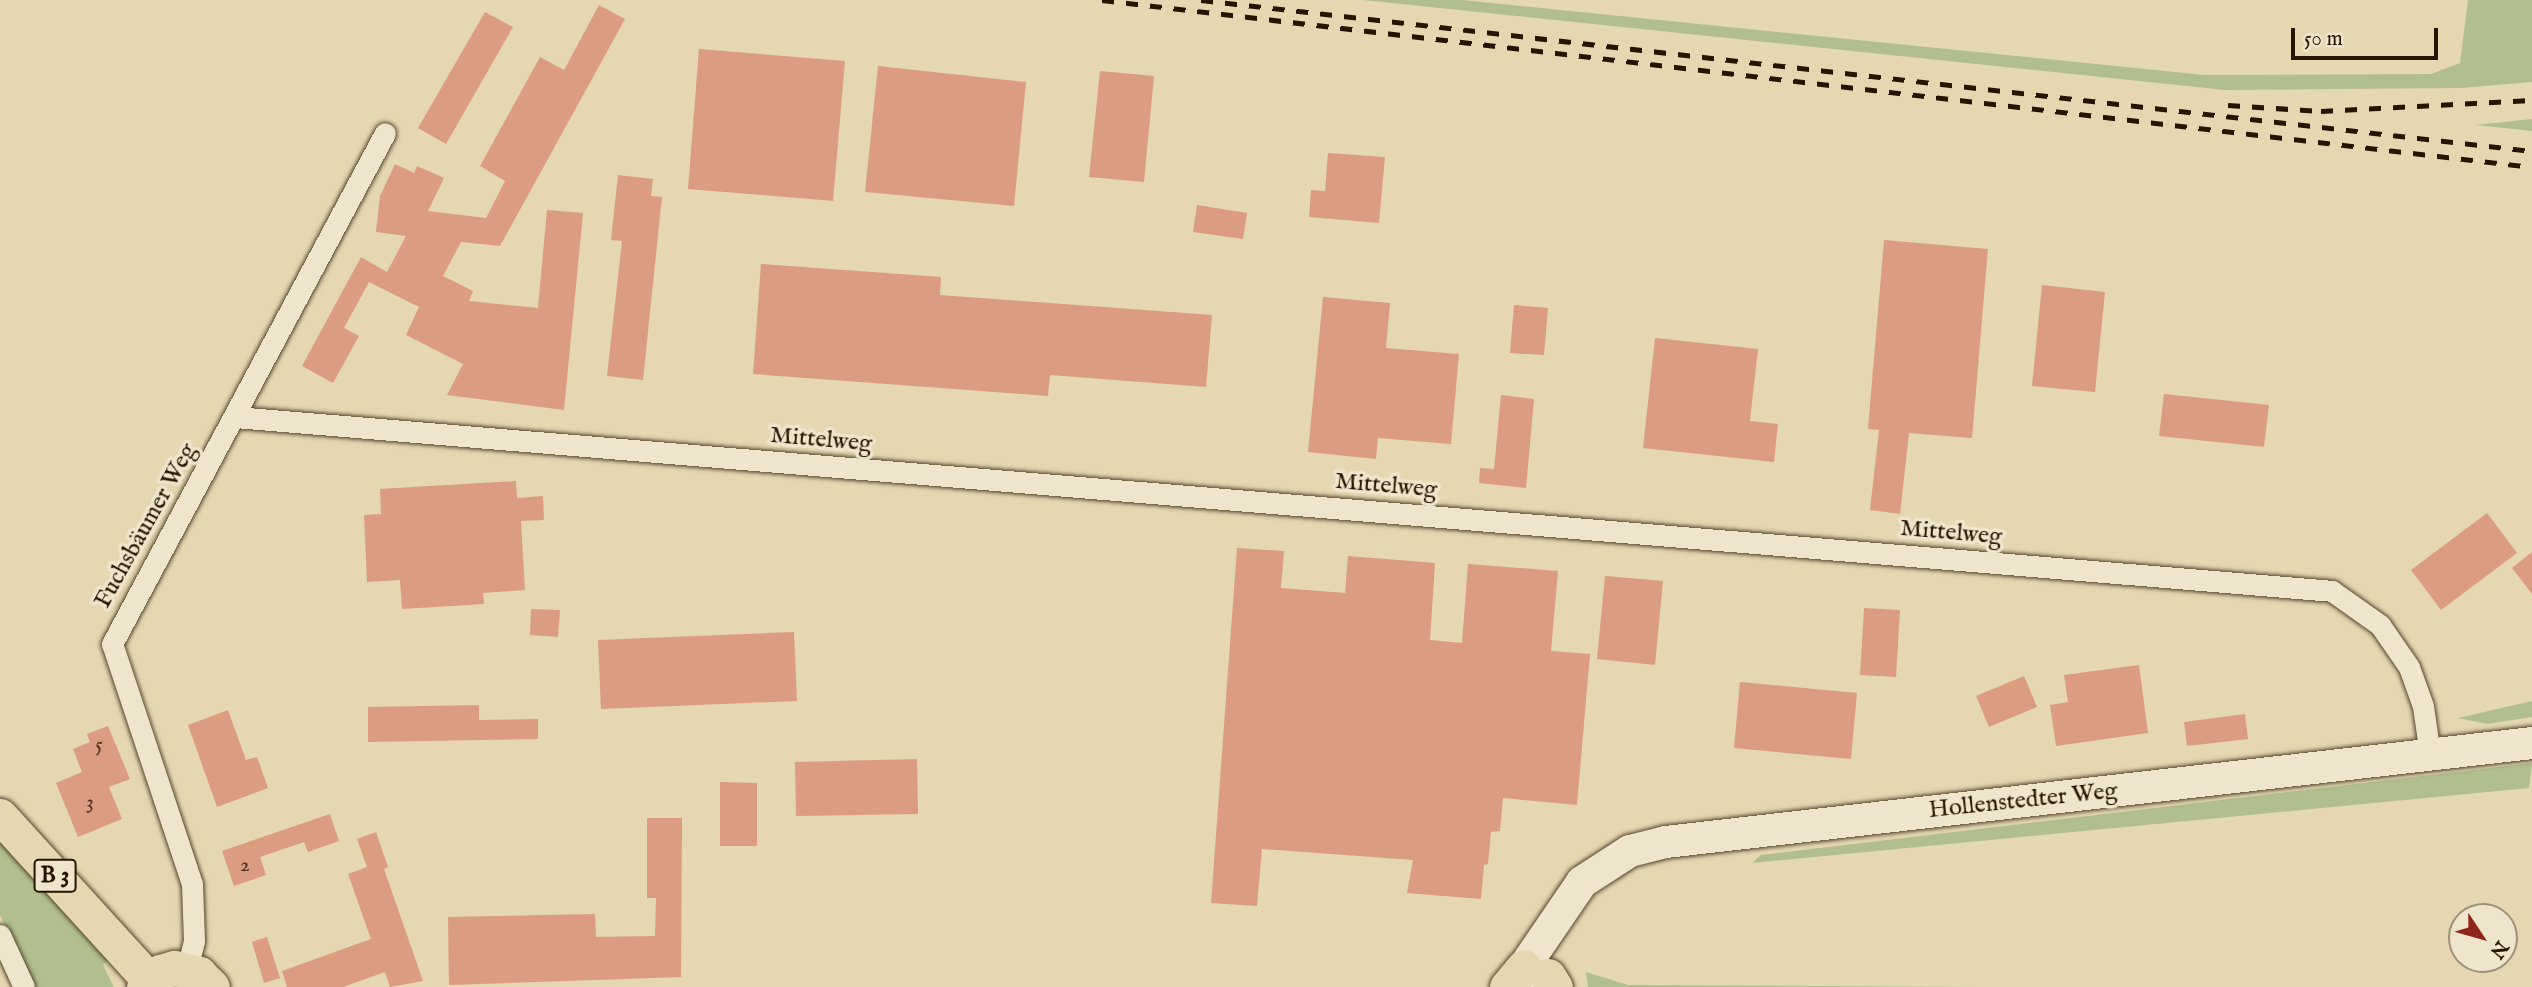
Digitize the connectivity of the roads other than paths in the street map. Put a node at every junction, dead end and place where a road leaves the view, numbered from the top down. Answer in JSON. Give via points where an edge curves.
{"nodes":[{"id":1,"x":385,"y":134,"type":"dead end"},
{"id":2,"x":235,"y":418,"type":"junction"},
{"id":3,"x":2532,"y":743,"type":"edge"},
{"id":4,"x":2430,"y":755,"type":"junction"},
{"id":5,"x":0,"y":816,"type":"edge"},
{"id":6,"x":0,"y":935,"type":"edge"},
{"id":7,"x":200,"y":978,"type":"edge"},
{"id":8,"x":1533,"y":982,"type":"edge"},
{"id":9,"x":146,"y":984,"type":"edge"},
{"id":10,"x":24,"y":987,"type":"edge"}],
"edges":[{"from":1,"to":2,"type":"street","name":"Fuchsbäumer Weg"},
{"from":2,"to":4,"type":"street","name":"Mittelweg","via":[[2332,591],[2380,625],[2409,667],[2423,706]]},
{"from":2,"to":7,"type":"street","name":"Fuchsbäumer Weg","via":[[112,644],[192,884]]},
{"from":3,"to":4,"type":"main road","name":"Hollenstedter Weg"},
{"from":4,"to":8,"type":"main road","name":"Hollenstedter Weg","via":[[1666,842],[1630,851],[1582,882],[1549,929]]},
{"from":5,"to":9,"type":"main road","number":"B 3"},
{"from":6,"to":10,"type":"street"},
{"from":7,"to":9,"type":"main road","via":[[174,968]]}]}
